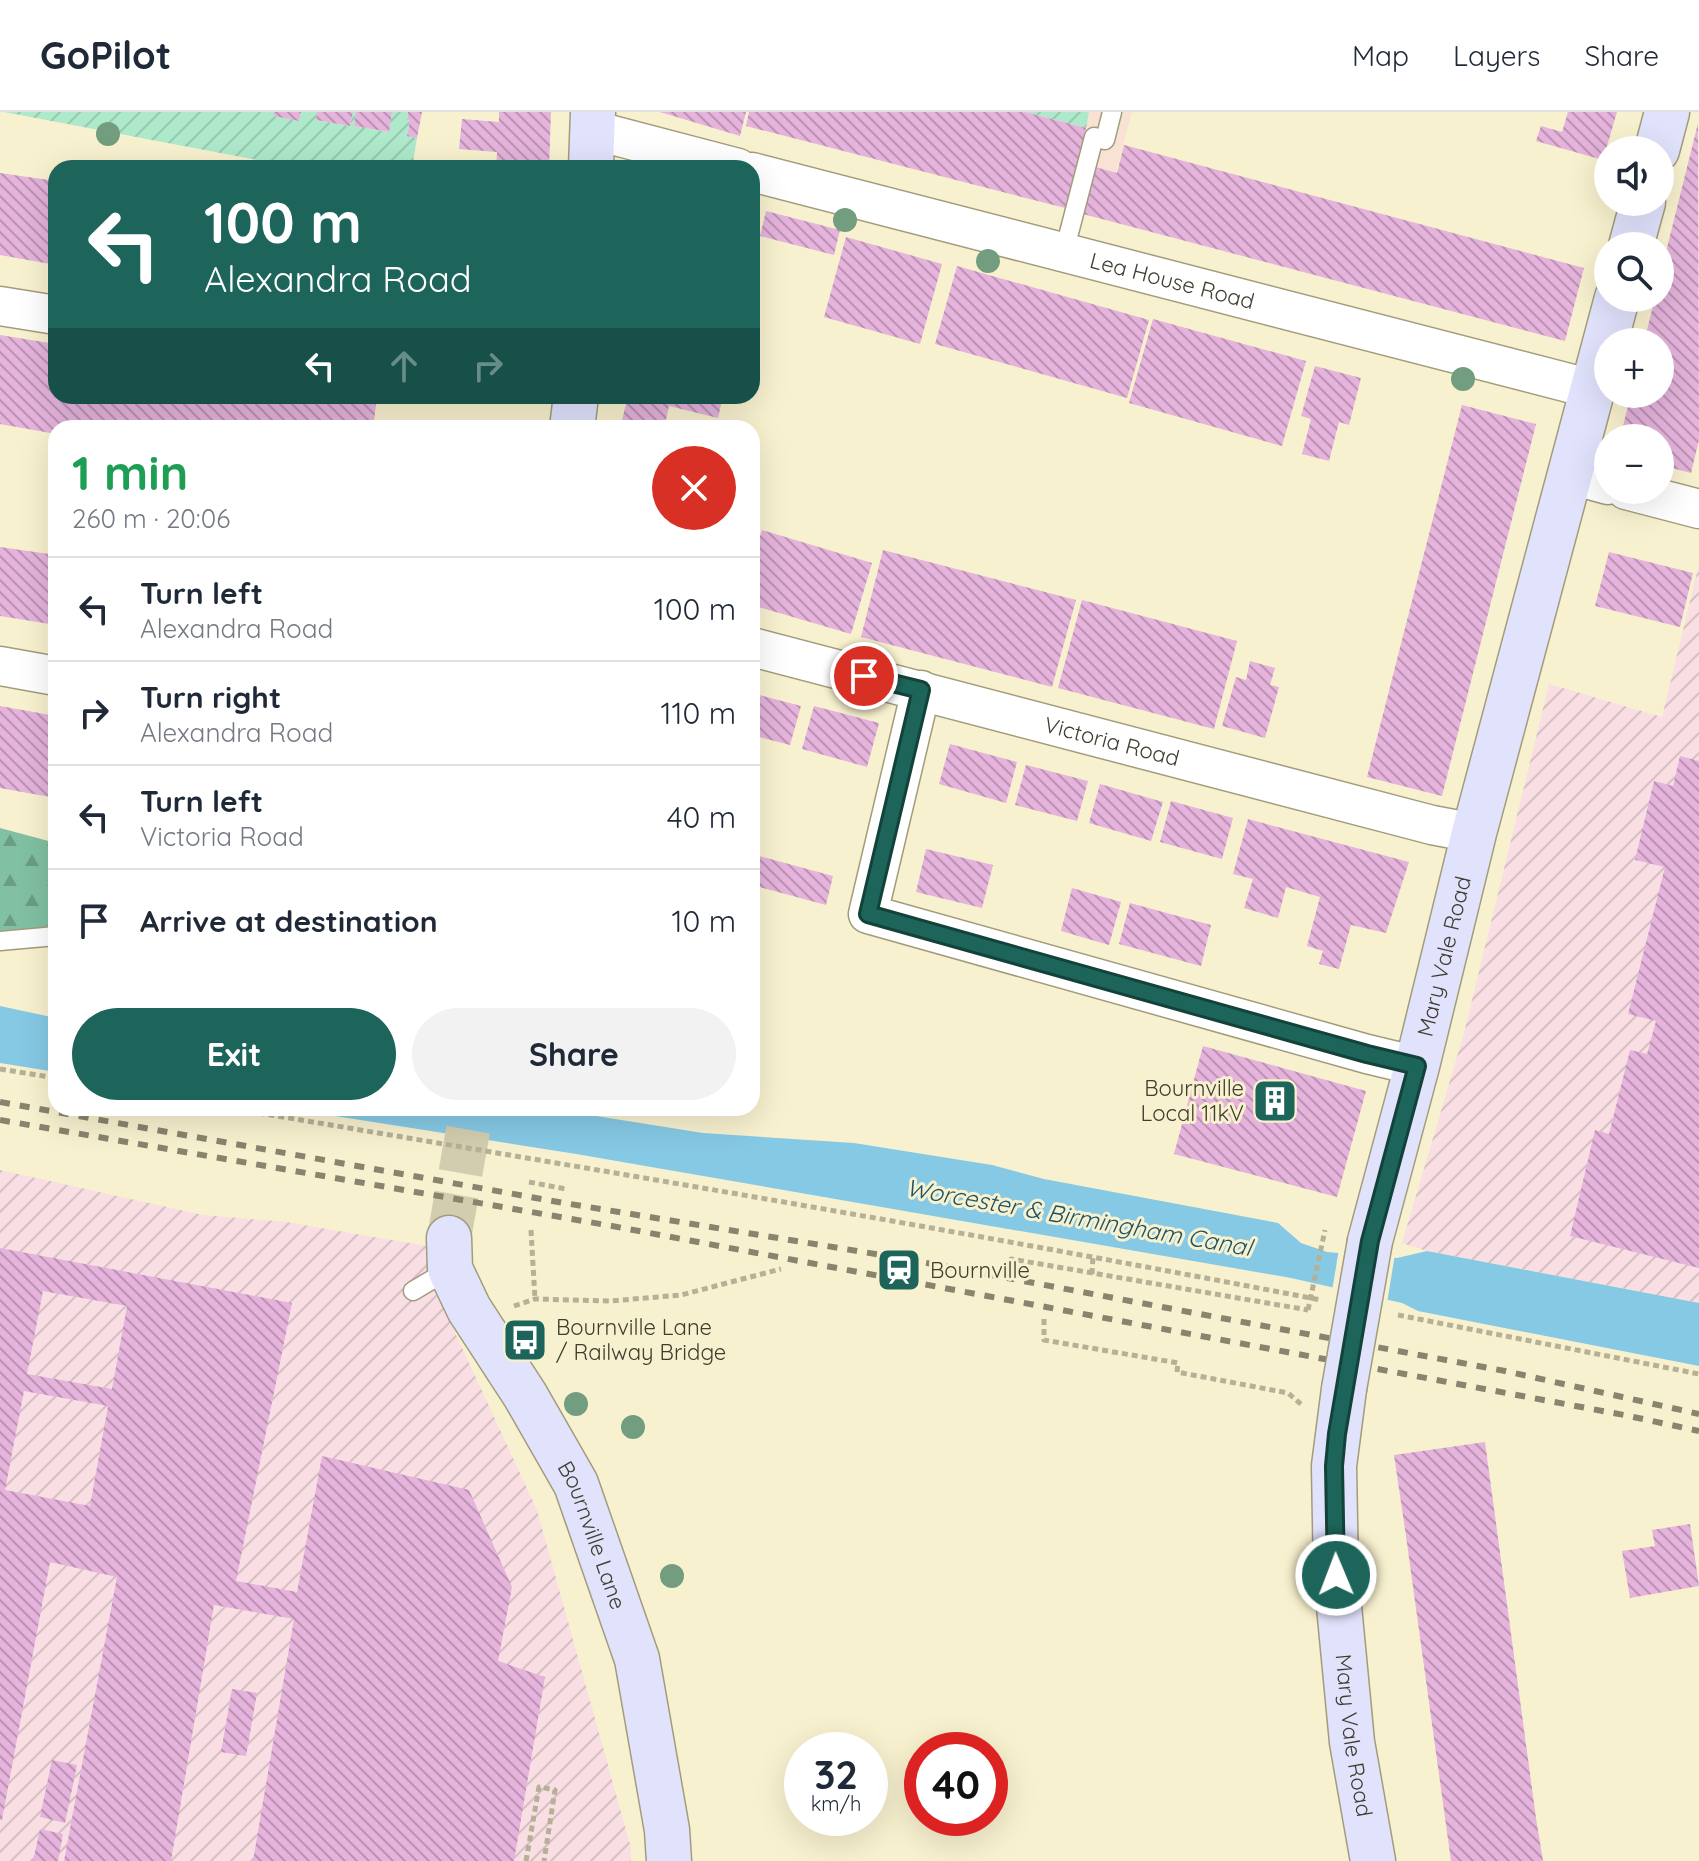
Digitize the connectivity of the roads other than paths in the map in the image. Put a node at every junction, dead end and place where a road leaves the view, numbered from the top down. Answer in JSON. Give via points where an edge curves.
{"nodes":[{"id":1,"x":1112,"y":112,"type":"edge"},
{"id":2,"x":1667,"y":112,"type":"edge"},
{"id":3,"x":1661,"y":136,"type":"edge"},
{"id":4,"x":592,"y":137,"type":"edge"},
{"id":5,"x":700,"y":160,"type":"edge"},
{"id":6,"x":760,"y":174,"type":"edge"},
{"id":7,"x":1064,"y":252,"type":"junction"},
{"id":8,"x":0,"y":306,"type":"edge"},
{"id":9,"x":1613,"y":312,"type":"edge"},
{"id":10,"x":48,"y":314,"type":"edge"},
{"id":11,"x":1592,"y":389,"type":"junction"},
{"id":12,"x":1588,"y":480,"type":"edge"},
{"id":13,"x":1674,"y":502,"type":"edge"},
{"id":14,"x":1699,"y":509,"type":"edge"},
{"id":15,"x":760,"y":649,"type":"edge"},
{"id":16,"x":0,"y":666,"type":"edge"},
{"id":17,"x":48,"y":675,"type":"edge"},
{"id":18,"x":921,"y":690,"type":"junction"},
{"id":19,"x":1474,"y":833,"type":"junction"},
{"id":20,"x":48,"y":937,"type":"edge"},
{"id":21,"x":0,"y":941,"type":"edge"},
{"id":22,"x":1417,"y":1066,"type":"junction"},
{"id":23,"x":450,"y":1253,"type":"joint"},
{"id":24,"x":413,"y":1291,"type":"dead end"},
{"id":25,"x":669,"y":1861,"type":"edge"},
{"id":26,"x":1373,"y":1861,"type":"edge"}],
"edges":[{"from":1,"to":7,"type":"lane","via":[[1105,140],[1094,137]]},
{"from":2,"to":3,"type":"street"},
{"from":4,"to":5,"type":"street"},
{"from":6,"to":7,"type":"street","name":"Lea House Road"},
{"from":7,"to":11,"type":"street","name":"Lea House Road"},
{"from":8,"to":10,"type":"street"},
{"from":9,"to":11,"type":"street","name":"Mary Vale Road"},
{"from":11,"to":12,"type":"street","name":"Mary Vale Road"},
{"from":12,"to":19,"type":"street","name":"Mary Vale Road"},
{"from":13,"to":14,"type":"street"},
{"from":15,"to":18,"type":"street","name":"Victoria Road"},
{"from":16,"to":17,"type":"street"},
{"from":18,"to":19,"type":"street","name":"Victoria Road"},
{"from":18,"to":22,"type":"street","via":[[868,914]]},
{"from":19,"to":22,"type":"street","name":"Mary Vale Road"},
{"from":20,"to":21,"type":"lane"},
{"from":22,"to":26,"type":"street","name":"Mary Vale Road","bridge":true,"via":[[1370,1241],[1334,1466],[1336,1575],[1352,1742]]},
{"from":23,"to":24,"type":"lane"},
{"from":23,"to":25,"type":"street","name":"Bournville Lane","via":[[469,1309],[576,1484],[637,1659]]}]}
